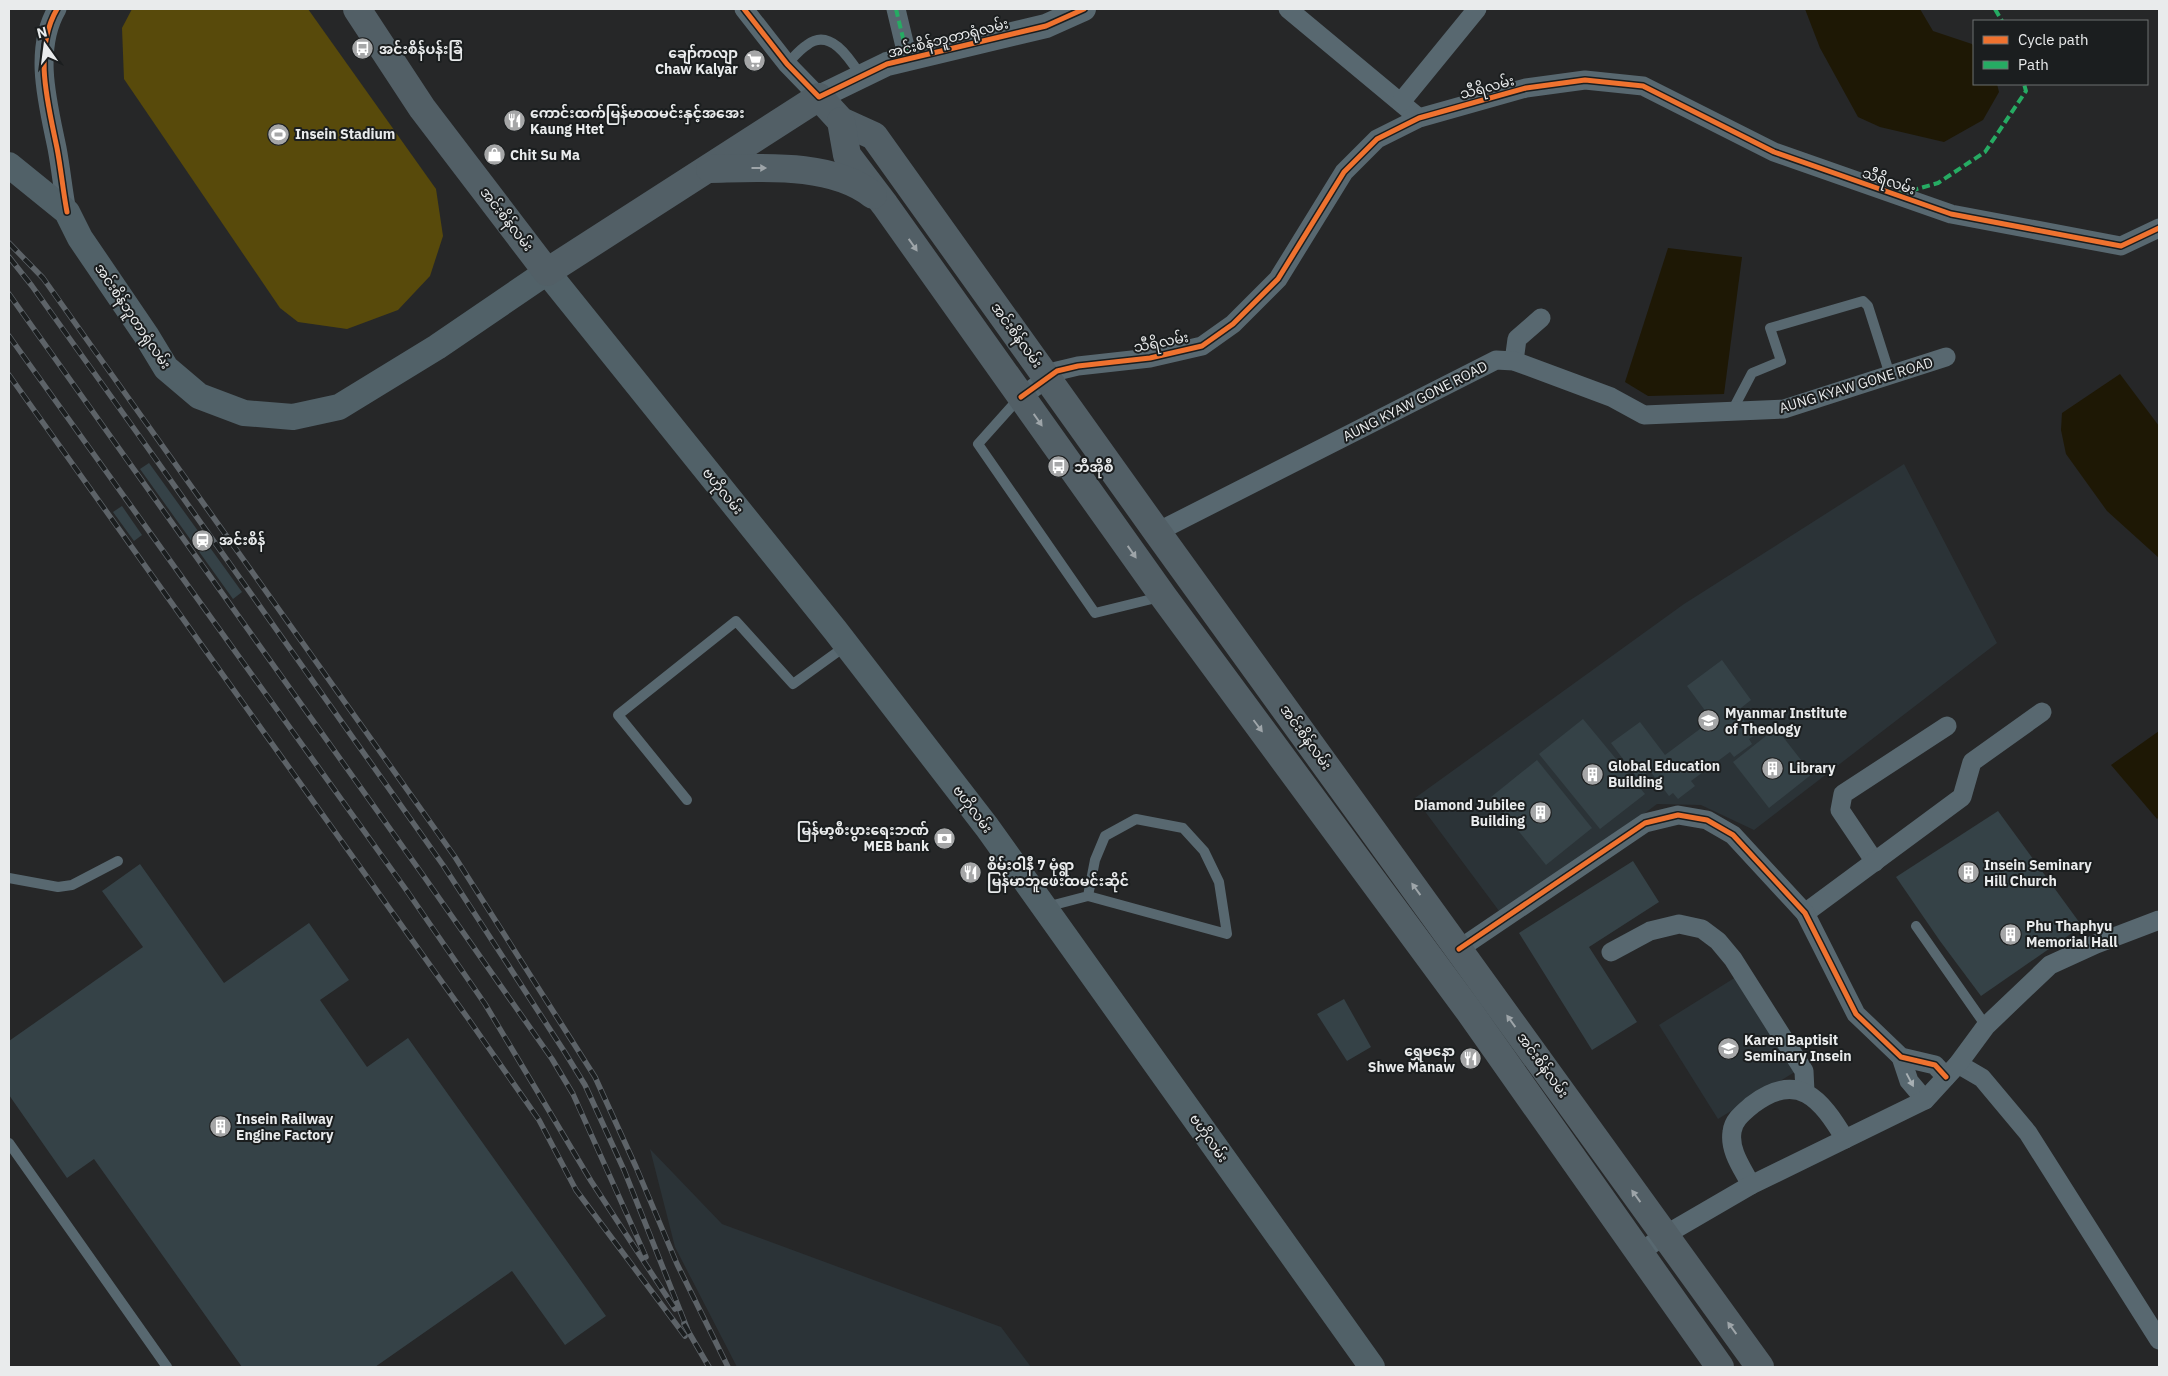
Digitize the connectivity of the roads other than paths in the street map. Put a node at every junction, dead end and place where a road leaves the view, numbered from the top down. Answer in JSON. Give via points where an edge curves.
{"nodes":[{"id":1,"x":57,"y":9,"type":"edge"},
{"id":2,"x":357,"y":9,"type":"edge"},
{"id":3,"x":744,"y":9,"type":"edge"},
{"id":4,"x":896,"y":9,"type":"edge"},
{"id":5,"x":1084,"y":9,"type":"edge"},
{"id":6,"x":1288,"y":9,"type":"edge"},
{"id":7,"x":1477,"y":9,"type":"edge"},
{"id":8,"x":908,"y":59,"type":"junction"},
{"id":9,"x":787,"y":64,"type":"junction"},
{"id":10,"x":860,"y":76,"type":"junction"},
{"id":11,"x":820,"y":97,"type":"junction"},
{"id":12,"x":1402,"y":102,"type":"junction"},
{"id":13,"x":1419,"y":118,"type":"junction"},
{"id":14,"x":841,"y":122,"type":"junction"},
{"id":15,"x":9,"y":165,"type":"edge"},
{"id":16,"x":710,"y":168,"type":"junction"},
{"id":17,"x":885,"y":205,"type":"junction"},
{"id":18,"x":66,"y":212,"type":"junction"},
{"id":19,"x":2159,"y":228,"type":"edge"},
{"id":20,"x":548,"y":272,"type":"junction"},
{"id":21,"x":1541,"y":318,"type":"dead end"},
{"id":22,"x":1946,"y":357,"type":"dead end"},
{"id":23,"x":1514,"y":362,"type":"junction"},
{"id":24,"x":1890,"y":375,"type":"junction"},
{"id":25,"x":1048,"y":378,"type":"junction"},
{"id":26,"x":1021,"y":397,"type":"junction"},
{"id":27,"x":1731,"y":412,"type":"junction"},
{"id":28,"x":1157,"y":532,"type":"junction"},
{"id":29,"x":1163,"y":596,"type":"junction"},
{"id":30,"x":847,"y":645,"type":"junction"},
{"id":31,"x":1259,"y":673,"type":"junction"},
{"id":32,"x":1234,"y":693,"type":"junction"},
{"id":33,"x":2042,"y":712,"type":"dead end"},
{"id":34,"x":1947,"y":726,"type":"dead end"},
{"id":35,"x":687,"y":800,"type":"dead end"},
{"id":36,"x":1389,"y":852,"type":"junction"},
{"id":37,"x":118,"y":861,"type":"dead end"},
{"id":38,"x":1876,"y":862,"type":"junction"},
{"id":39,"x":1364,"y":869,"type":"junction"},
{"id":40,"x":9,"y":878,"type":"edge"},
{"id":41,"x":1088,"y":896,"type":"junction"},
{"id":42,"x":1044,"y":908,"type":"junction"},
{"id":43,"x":1805,"y":914,"type":"junction"},
{"id":44,"x":2159,"y":920,"type":"edge"},
{"id":45,"x":1916,"y":926,"type":"dead end"},
{"id":46,"x":1459,"y":949,"type":"junction"},
{"id":47,"x":1611,"y":952,"type":"dead end"},
{"id":48,"x":1493,"y":996,"type":"junction"},
{"id":49,"x":1469,"y":1011,"type":"junction"},
{"id":50,"x":1986,"y":1026,"type":"junction"},
{"id":51,"x":1901,"y":1056,"type":"junction"},
{"id":52,"x":1952,"y":1071,"type":"junction"},
{"id":53,"x":1805,"y":1092,"type":"junction"},
{"id":54,"x":1925,"y":1100,"type":"junction"},
{"id":55,"x":1845,"y":1139,"type":"junction"},
{"id":56,"x":9,"y":1143,"type":"edge"},
{"id":57,"x":1751,"y":1185,"type":"junction"},
{"id":58,"x":1664,"y":1235,"type":"junction"},
{"id":59,"x":1639,"y":1253,"type":"junction"},
{"id":60,"x":2159,"y":1340,"type":"edge"},
{"id":61,"x":167,"y":1367,"type":"edge"},
{"id":62,"x":1372,"y":1367,"type":"edge"},
{"id":63,"x":1720,"y":1367,"type":"edge"},
{"id":64,"x":1760,"y":1367,"type":"edge"}],
"edges":[{"from":1,"to":18,"type":"street","via":[[51,19],[45,48],[46,98]]},
{"from":2,"to":20,"type":"main road","name":"အင်းစိန်လမ်း","via":[[422,108]]},
{"from":3,"to":9,"type":"street"},
{"from":4,"to":8,"type":"street"},
{"from":5,"to":8,"type":"street","name":"အင်းစိန်ဘူတာရုံလမ်း","via":[[1046,26]]},
{"from":6,"to":12,"type":"street"},
{"from":7,"to":12,"type":"street"},
{"from":8,"to":10,"type":"street","name":"အင်းစိန်ဘူတာရုံလမ်း"},
{"from":9,"to":10,"type":"lane","via":[[808,43],[823,39],[839,47]]},
{"from":9,"to":11,"type":"street"},
{"from":10,"to":11,"type":"street","name":"အင်းစိန်ဘူတာရုံလမ်း"},
{"from":11,"to":14,"type":"main road","name":"အင်းစိန်လမ်း"},
{"from":11,"to":16,"type":"main road"},
{"from":12,"to":13,"type":"street"},
{"from":13,"to":19,"type":"street","name":"သီရိလမ်း","via":[[1526,88],[1585,80],[1643,86],[1774,152],[1951,214],[2121,246]]},
{"from":13,"to":25,"type":"street","name":"သီရိလမ်း","via":[[1377,138],[1344,172],[1278,280],[1233,324],[1202,346],[1150,358],[1078,366],[1057,371]]},
{"from":14,"to":17,"type":"main road","name":"အင်းစိန်လမ်း","via":[[847,155]]},
{"from":14,"to":25,"type":"main road","name":"အင်းစိန်လမ်း","via":[[874,136]]},
{"from":15,"to":18,"type":"main road","name":"အင်းစိန်ဘူတာရုံလမ်း"},
{"from":16,"to":17,"type":"main road","name":"အင်းစိန်လမ်း","one_way":true,"via":[[776,168],[830,175],[862,187]]},
{"from":16,"to":20,"type":"main road"},
{"from":17,"to":26,"type":"main road","name":"အင်းစိန်လမ်း","one_way":true},
{"from":18,"to":20,"type":"main road","name":"အင်းစိန်ဘူတာရုံလမ်း","via":[[166,368],[199,396],[244,413],[293,417],[339,407]]},
{"from":20,"to":30,"type":"main road","name":"ဗဟိုလမ်း"},
{"from":21,"to":23,"type":"street","via":[[1517,339]]},
{"from":22,"to":24,"type":"street","name":"AUNG KYAW GONE ROAD"},
{"from":23,"to":27,"type":"street","name":"AUNG KYAW GONE ROAD","via":[[1612,398],[1644,415]]},
{"from":23,"to":28,"type":"street","name":"AUNG KYAW GONE ROAD","via":[[1496,360]]},
{"from":24,"to":27,"type":"street","name":"AUNG KYAW GONE ROAD","via":[[1784,409]]},
{"from":24,"to":27,"type":"lane","via":[[1868,306],[1863,301],[1770,328],[1781,361],[1752,373]]},
{"from":25,"to":26,"type":"street","name":"သီရိလမ်း"},
{"from":25,"to":28,"type":"main road","name":"အင်းစိန်လမ်း"},
{"from":26,"to":29,"type":"main road","name":"အင်းစိန်လမ်း","one_way":true},
{"from":26,"to":29,"type":"lane","via":[[978,444],[1095,613]]},
{"from":28,"to":31,"type":"main road","name":"အင်းစိန်လမ်း"},
{"from":29,"to":32,"type":"main road","name":"အင်းစိန်လမ်း"},
{"from":30,"to":35,"type":"lane","via":[[793,684],[736,622],[618,715]]},
{"from":30,"to":42,"type":"main road","name":"ဗဟိုလမ်း","via":[[987,827]]},
{"from":31,"to":32,"type":"main road"},
{"from":31,"to":36,"type":"main road","name":"အင်းစိန်လမ်း"},
{"from":32,"to":39,"type":"main road","name":"အင်းစိန်လမ်း","one_way":true},
{"from":33,"to":38,"type":"street","via":[[1972,762],[1962,797]]},
{"from":34,"to":38,"type":"street","via":[[1843,794],[1840,810]]},
{"from":36,"to":39,"type":"main road"},
{"from":46,"to":36,"type":"main road","name":"အင်းစိန်လမ်း","one_way":true},
{"from":37,"to":40,"type":"lane","via":[[72,885],[58,887]]},
{"from":38,"to":43,"type":"street"},
{"from":39,"to":49,"type":"main road","name":"အင်းစိန်လမ်း"},
{"from":41,"to":41,"type":"lane","via":[[1095,860],[1105,836],[1136,819],[1183,828],[1204,851],[1219,882],[1227,934]]},
{"from":41,"to":42,"type":"lane"},
{"from":42,"to":62,"type":"main road","name":"ဗဟိုလမ်း"},
{"from":43,"to":46,"type":"street","via":[[1733,835],[1707,820],[1678,815],[1645,824]]},
{"from":43,"to":51,"type":"street","via":[[1856,1014]]},
{"from":44,"to":50,"type":"street","via":[[2050,965]]},
{"from":45,"to":50,"type":"lane"},
{"from":46,"to":48,"type":"main road","name":"အင်းစိန်လမ်း"},
{"from":47,"to":53,"type":"street","via":[[1650,931],[1679,924],[1702,929],[1718,941],[1732,960],[1804,1071]]},
{"from":48,"to":49,"type":"main road"},
{"from":58,"to":48,"type":"main road","name":"အင်းစိန်လမ်း","one_way":true},
{"from":49,"to":59,"type":"main road","name":"အင်းစိန်လမ်း"},
{"from":50,"to":52,"type":"street"},
{"from":51,"to":52,"type":"street"},
{"from":51,"to":54,"type":"street","one_way":true,"via":[[1909,1081]]},
{"from":52,"to":54,"type":"street"},
{"from":52,"to":60,"type":"street","via":[[1982,1078],[2028,1132]]},
{"from":53,"to":55,"type":"street","via":[[1821,1104]]},
{"from":53,"to":57,"type":"street","via":[[1780,1090],[1739,1116],[1731,1131],[1733,1151]]},
{"from":54,"to":55,"type":"street"},
{"from":55,"to":57,"type":"street"},
{"from":56,"to":61,"type":"lane"},
{"from":57,"to":58,"type":"street"},
{"from":58,"to":59,"type":"street"},
{"from":64,"to":58,"type":"main road","name":"အင်းစိန်လမ်း","one_way":true},
{"from":59,"to":63,"type":"main road","name":"အင်းစိန်လမ်း"}]}
